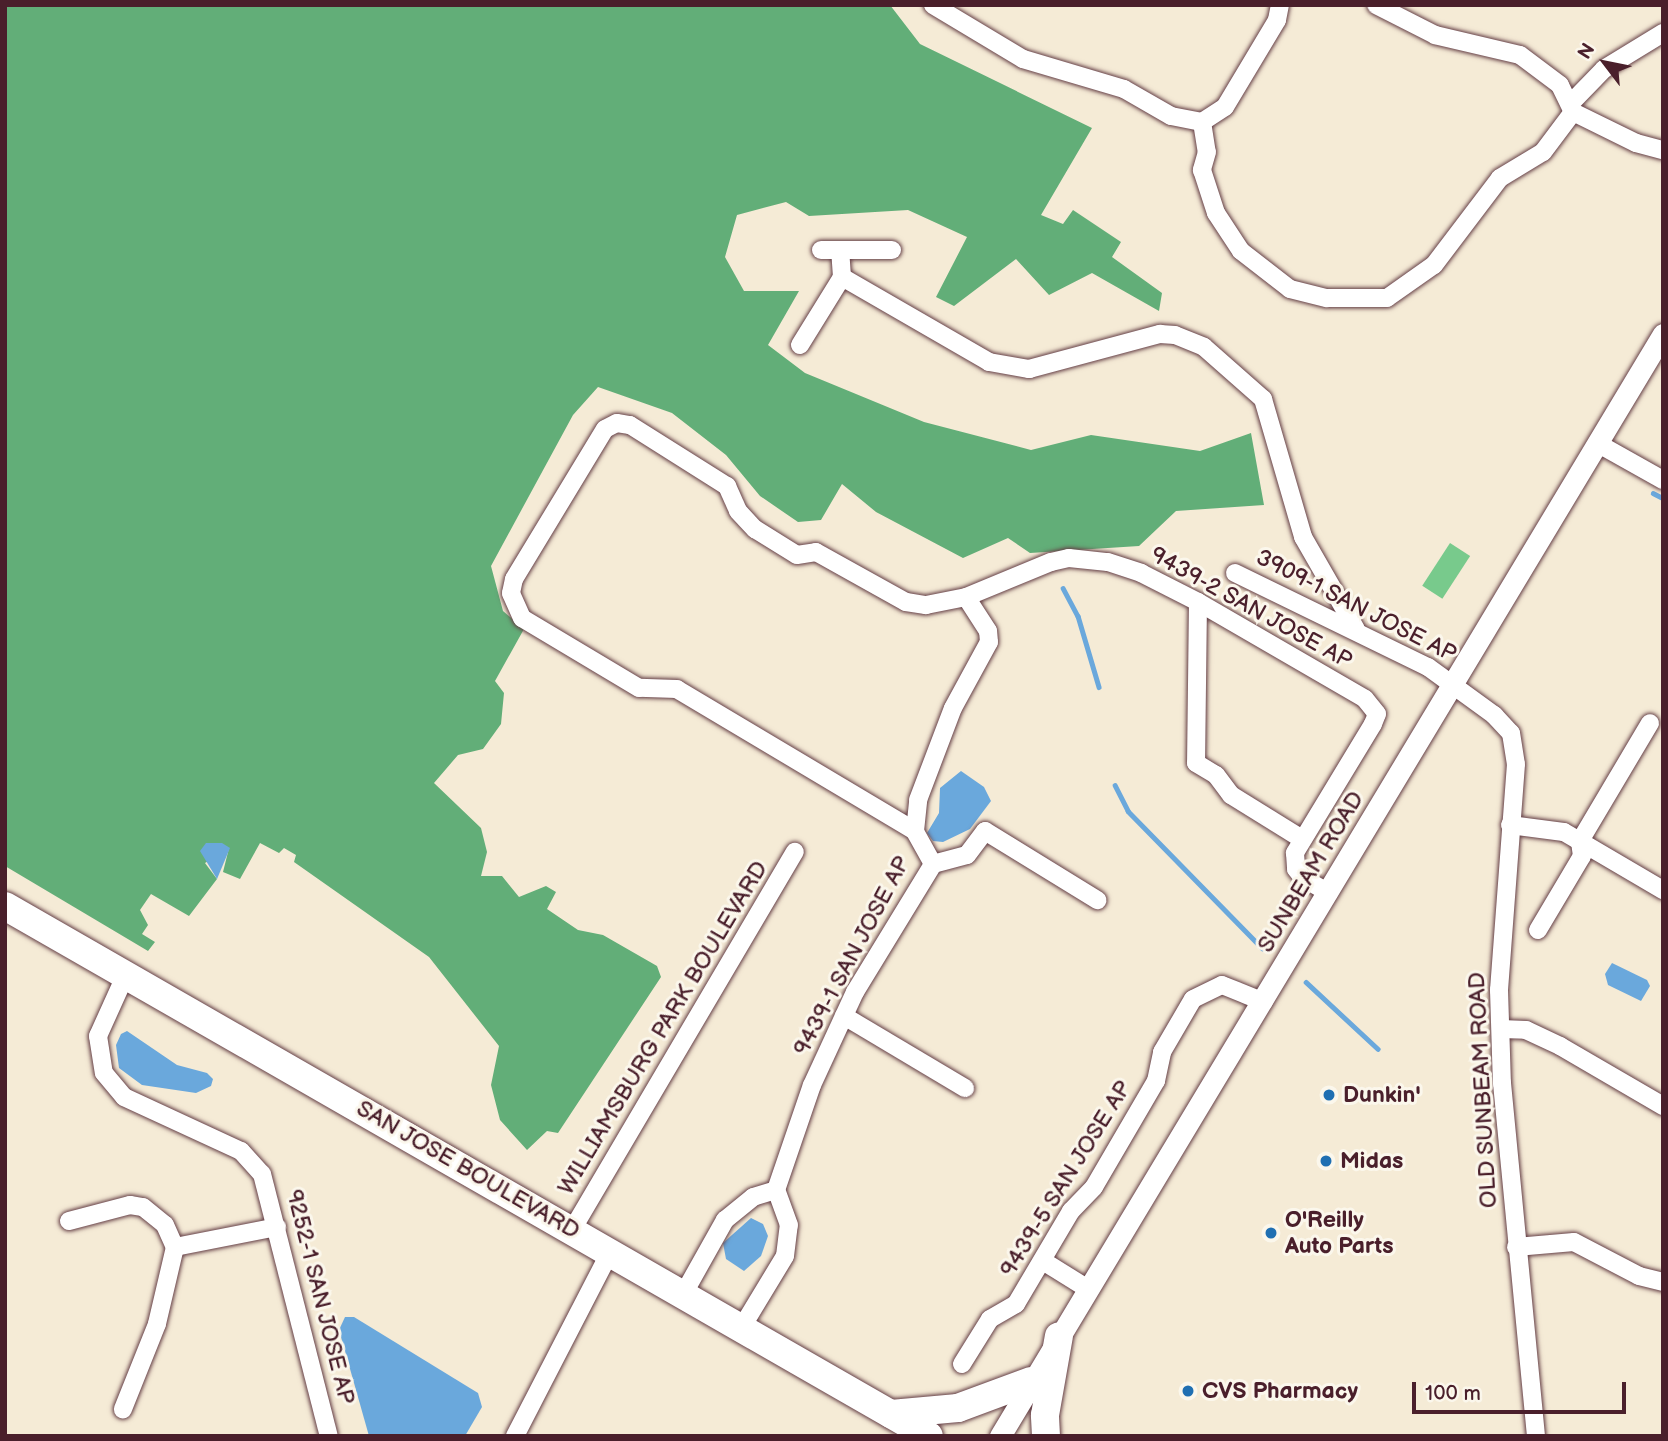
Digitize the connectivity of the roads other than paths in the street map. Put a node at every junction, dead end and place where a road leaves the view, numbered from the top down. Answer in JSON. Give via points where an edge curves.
{"nodes":[{"id":1,"x":933,"y":5,"type":"edge"},
{"id":2,"x":1280,"y":5,"type":"edge"},
{"id":3,"x":1376,"y":5,"type":"edge"},
{"id":4,"x":1663,"y":33,"type":"edge"},
{"id":5,"x":1573,"y":107,"type":"junction"},
{"id":6,"x":1202,"y":122,"type":"junction"},
{"id":7,"x":1663,"y":150,"type":"edge"},
{"id":8,"x":821,"y":250,"type":"dead end"},
{"id":9,"x":840,"y":250,"type":"junction"},
{"id":10,"x":892,"y":250,"type":"dead end"},
{"id":11,"x":842,"y":277,"type":"junction"},
{"id":12,"x":1663,"y":334,"type":"edge"},
{"id":13,"x":800,"y":345,"type":"dead end"},
{"id":14,"x":1597,"y":443,"type":"junction"},
{"id":15,"x":1663,"y":480,"type":"edge"},
{"id":16,"x":1235,"y":573,"type":"dead end"},
{"id":17,"x":966,"y":597,"type":"junction"},
{"id":18,"x":1198,"y":602,"type":"junction"},
{"id":19,"x":1356,"y":629,"type":"junction"},
{"id":20,"x":1454,"y":684,"type":"junction"},
{"id":21,"x":1650,"y":723,"type":"dead end"},
{"id":22,"x":1510,"y":825,"type":"junction"},
{"id":23,"x":915,"y":831,"type":"junction"},
{"id":24,"x":1302,"y":839,"type":"junction"},
{"id":25,"x":1580,"y":841,"type":"junction"},
{"id":26,"x":795,"y":852,"type":"dead end"},
{"id":27,"x":933,"y":864,"type":"junction"},
{"id":28,"x":1663,"y":890,"type":"edge"},
{"id":29,"x":1329,"y":893,"type":"junction"},
{"id":30,"x":1097,"y":900,"type":"dead end"},
{"id":31,"x":5,"y":906,"type":"edge"},
{"id":32,"x":1538,"y":930,"type":"dead end"},
{"id":33,"x":126,"y":974,"type":"junction"},
{"id":34,"x":1264,"y":1002,"type":"junction"},
{"id":35,"x":844,"y":1016,"type":"junction"},
{"id":36,"x":1501,"y":1029,"type":"junction"},
{"id":37,"x":965,"y":1088,"type":"dead end"},
{"id":38,"x":1663,"y":1106,"type":"edge"},
{"id":39,"x":776,"y":1190,"type":"junction"},
{"id":40,"x":69,"y":1221,"type":"dead end"},
{"id":41,"x":277,"y":1227,"type":"junction"},
{"id":42,"x":572,"y":1230,"type":"junction"},
{"id":43,"x":175,"y":1247,"type":"junction"},
{"id":44,"x":1516,"y":1247,"type":"junction"},
{"id":45,"x":610,"y":1252,"type":"junction"},
{"id":46,"x":1043,"y":1261,"type":"junction"},
{"id":47,"x":1663,"y":1282,"type":"edge"},
{"id":48,"x":1088,"y":1289,"type":"junction"},
{"id":49,"x":684,"y":1293,"type":"junction"},
{"id":50,"x":742,"y":1326,"type":"junction"},
{"id":51,"x":1059,"y":1336,"type":"junction"},
{"id":52,"x":962,"y":1364,"type":"dead end"},
{"id":53,"x":1031,"y":1381,"type":"junction"},
{"id":54,"x":123,"y":1409,"type":"dead end"},
{"id":55,"x":891,"y":1414,"type":"junction"},
{"id":56,"x":329,"y":1436,"type":"edge"},
{"id":57,"x":515,"y":1436,"type":"edge"},
{"id":58,"x":929,"y":1436,"type":"edge"},
{"id":59,"x":1000,"y":1436,"type":"edge"},
{"id":60,"x":1046,"y":1436,"type":"edge"},
{"id":61,"x":1536,"y":1436,"type":"edge"}],
"edges":[{"from":1,"to":6,"type":"street","via":[[1023,59],[1124,89],[1171,116]]},
{"from":2,"to":6,"type":"street","via":[[1277,20],[1225,107]]},
{"from":3,"to":5,"type":"street","via":[[1435,35],[1520,55],[1551,77]]},
{"from":4,"to":5,"type":"street","via":[[1604,69]]},
{"from":5,"to":6,"type":"street","via":[[1543,152],[1500,178],[1434,265],[1387,298],[1327,298],[1290,289],[1241,251],[1216,213],[1202,170],[1208,152]]},
{"from":5,"to":7,"type":"street","via":[[1636,143]]},
{"from":8,"to":9,"type":"street"},
{"from":9,"to":10,"type":"street"},
{"from":9,"to":11,"type":"street"},
{"from":11,"to":13,"type":"street"},
{"from":11,"to":19,"type":"street","via":[[989,362],[1029,369],[1160,334],[1205,347],[1263,399],[1303,537]]},
{"from":12,"to":14,"type":"street","name":"SUNBEAM ROAD"},
{"from":14,"to":15,"type":"street"},
{"from":14,"to":20,"type":"street","name":"SUNBEAM ROAD"},
{"from":16,"to":19,"type":"street","name":"3909-1 SAN JOSE AP"},
{"from":17,"to":18,"type":"street","name":"9439-2 SAN JOSE AP","via":[[1069,558],[1141,573]]},
{"from":17,"to":23,"type":"street","name":"9439-1 SAN JOSE AP","via":[[988,631],[989,642],[938,744],[918,800]]},
{"from":17,"to":23,"type":"street","name":"9439-2 SAN JOSE AP","via":[[926,604],[906,602],[816,552],[797,555],[754,529],[727,486],[630,425],[617,423],[597,439],[514,579],[511,593],[522,618],[639,688],[677,689]]},
{"from":18,"to":24,"type":"street","via":[[1196,763],[1216,775],[1231,795]]},
{"from":18,"to":24,"type":"street","name":"9439-2 SAN JOSE AP","via":[[1373,705],[1377,714]]},
{"from":19,"to":20,"type":"street","name":"3909-1 SAN JOSE AP"},
{"from":20,"to":22,"type":"street","name":"OLD SUNBEAM ROAD","via":[[1511,733],[1517,764]]},
{"from":20,"to":29,"type":"street","name":"SUNBEAM ROAD"},
{"from":21,"to":25,"type":"street"},
{"from":22,"to":25,"type":"street","via":[[1564,832]]},
{"from":22,"to":36,"type":"street","name":"OLD SUNBEAM ROAD"},
{"from":23,"to":27,"type":"street","name":"9439-1 SAN JOSE AP"},
{"from":24,"to":29,"type":"street","name":"9439-2 SAN JOSE AP","via":[[1294,853],[1296,869]]},
{"from":25,"to":28,"type":"street"},
{"from":25,"to":32,"type":"street","via":[[1582,856]]},
{"from":26,"to":42,"type":"street","name":"WILLIAMSBURG PARK BOULEVARD"},
{"from":27,"to":30,"type":"street","via":[[967,855],[985,831]]},
{"from":27,"to":35,"type":"street","name":"9439-1 SAN JOSE AP"},
{"from":29,"to":34,"type":"street","name":"SUNBEAM ROAD"},
{"from":31,"to":33,"type":"main road","name":"SAN JOSE BOULEVARD"},
{"from":33,"to":41,"type":"street","name":"9252-1 SAN JOSE AP","via":[[98,1036],[104,1073],[124,1097],[247,1156],[262,1174]]},
{"from":33,"to":42,"type":"main road","name":"SAN JOSE BOULEVARD"},
{"from":34,"to":46,"type":"street","name":"9439-5 SAN JOSE AP","via":[[1222,985],[1193,999],[1162,1052],[1156,1081],[1094,1187],[1071,1211]]},
{"from":34,"to":48,"type":"street","name":"SUNBEAM ROAD"},
{"from":35,"to":37,"type":"street"},
{"from":35,"to":39,"type":"street","name":"9439-1 SAN JOSE AP","via":[[808,1096]]},
{"from":36,"to":38,"type":"street","via":[[1525,1030],[1560,1046]]},
{"from":36,"to":44,"type":"street","name":"OLD SUNBEAM ROAD"},
{"from":39,"to":49,"type":"street","via":[[753,1197],[725,1220]]},
{"from":39,"to":50,"type":"street","via":[[789,1225],[785,1256]]},
{"from":40,"to":43,"type":"street","via":[[130,1205],[143,1207],[165,1225]]},
{"from":41,"to":43,"type":"street"},
{"from":41,"to":56,"type":"street","name":"9252-1 SAN JOSE AP"},
{"from":42,"to":45,"type":"main road","name":"SAN JOSE BOULEVARD"},
{"from":43,"to":54,"type":"street","via":[[157,1324]]},
{"from":44,"to":47,"type":"street","via":[[1574,1242],[1639,1276]]},
{"from":44,"to":61,"type":"street","name":"OLD SUNBEAM ROAD"},
{"from":45,"to":49,"type":"main road","name":"SAN JOSE BOULEVARD"},
{"from":45,"to":57,"type":"street"},
{"from":46,"to":48,"type":"street"},
{"from":46,"to":52,"type":"street","name":"9439-5 SAN JOSE AP","via":[[1016,1304],[990,1319]]},
{"from":48,"to":51,"type":"street","name":"SUNBEAM ROAD"},
{"from":49,"to":50,"type":"main road","name":"SAN JOSE BOULEVARD"},
{"from":50,"to":55,"type":"main road","name":"SAN JOSE BOULEVARD"},
{"from":51,"to":53,"type":"street","name":"SUNBEAM ROAD"},
{"from":51,"to":60,"type":"main road","via":[[1045,1415]]},
{"from":53,"to":55,"type":"main road","via":[[958,1408]]},
{"from":53,"to":59,"type":"street","name":"SUNBEAM ROAD"},
{"from":55,"to":58,"type":"main road","name":"SAN JOSE BOULEVARD"}]}
